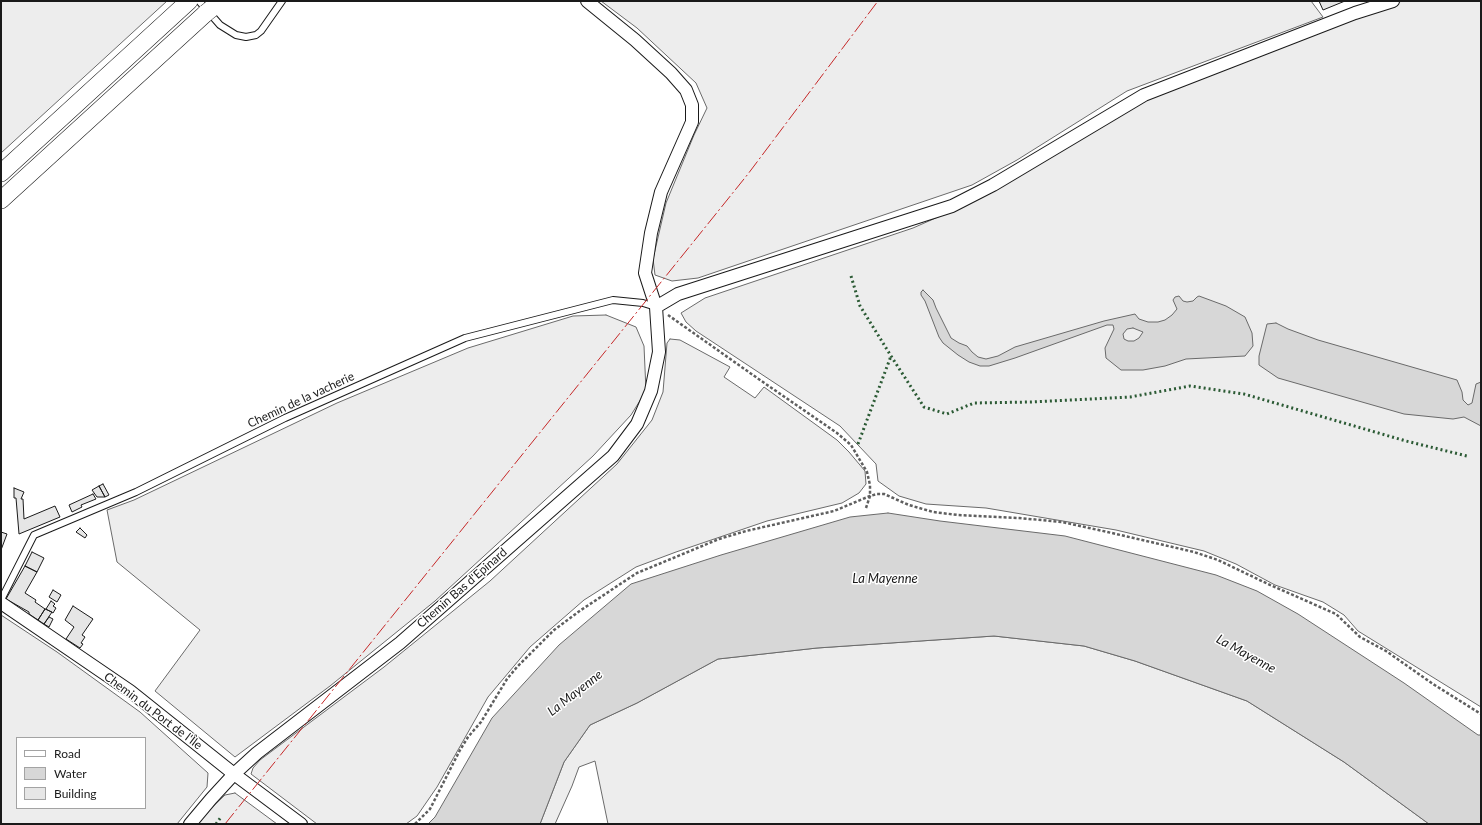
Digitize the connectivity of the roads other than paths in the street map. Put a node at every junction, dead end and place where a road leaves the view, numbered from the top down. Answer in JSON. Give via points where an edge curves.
{"nodes":[{"id":1,"x":189,"y":1,"type":"edge"},
{"id":2,"x":282,"y":1,"type":"edge"},
{"id":3,"x":587,"y":1,"type":"edge"},
{"id":4,"x":1393,"y":1,"type":"edge"},
{"id":5,"x":209,"y":6,"type":"edge"},
{"id":6,"x":1,"y":173,"type":"edge"},
{"id":7,"x":1,"y":200,"type":"edge"},
{"id":8,"x":656,"y":307,"type":"junction"},
{"id":9,"x":1,"y":600,"type":"edge"},
{"id":10,"x":1,"y":603,"type":"edge"},
{"id":11,"x":234,"y":774,"type":"junction"},
{"id":12,"x":190,"y":824,"type":"edge"},
{"id":13,"x":301,"y":824,"type":"edge"}],
"edges":[{"from":1,"to":6,"type":"main road"},
{"from":2,"to":5,"type":"lane","via":[[261,31],[246,37],[236,35],[220,25]]},
{"from":3,"to":8,"type":"street","name":"Chemin Bas d'Epinard","via":[[671,73],[686,90],[692,105],[692,122],[661,192],[651,233],[645,273]]},
{"from":4,"to":8,"type":"street","via":[[1355,13],[1144,95],[993,185],[952,206],[678,294]]},
{"from":5,"to":7,"type":"main road"},
{"from":8,"to":9,"type":"lane","name":"Chemin de la vacherie","via":[[613,300],[465,338],[285,418],[136,492],[34,535]]},
{"from":8,"to":11,"type":"street","name":"Chemin Bas d'Epinard","via":[[659,352],[651,391],[637,424],[613,456],[400,643],[257,753]]},
{"from":10,"to":11,"type":"street","name":"Chemin du Port de l'Île","via":[[130,691]]},
{"from":11,"to":12,"type":"street","name":"Chemin Bas d'Epinard"},
{"from":11,"to":13,"type":"street","name":"Chemin du Port de l'Île"}]}
